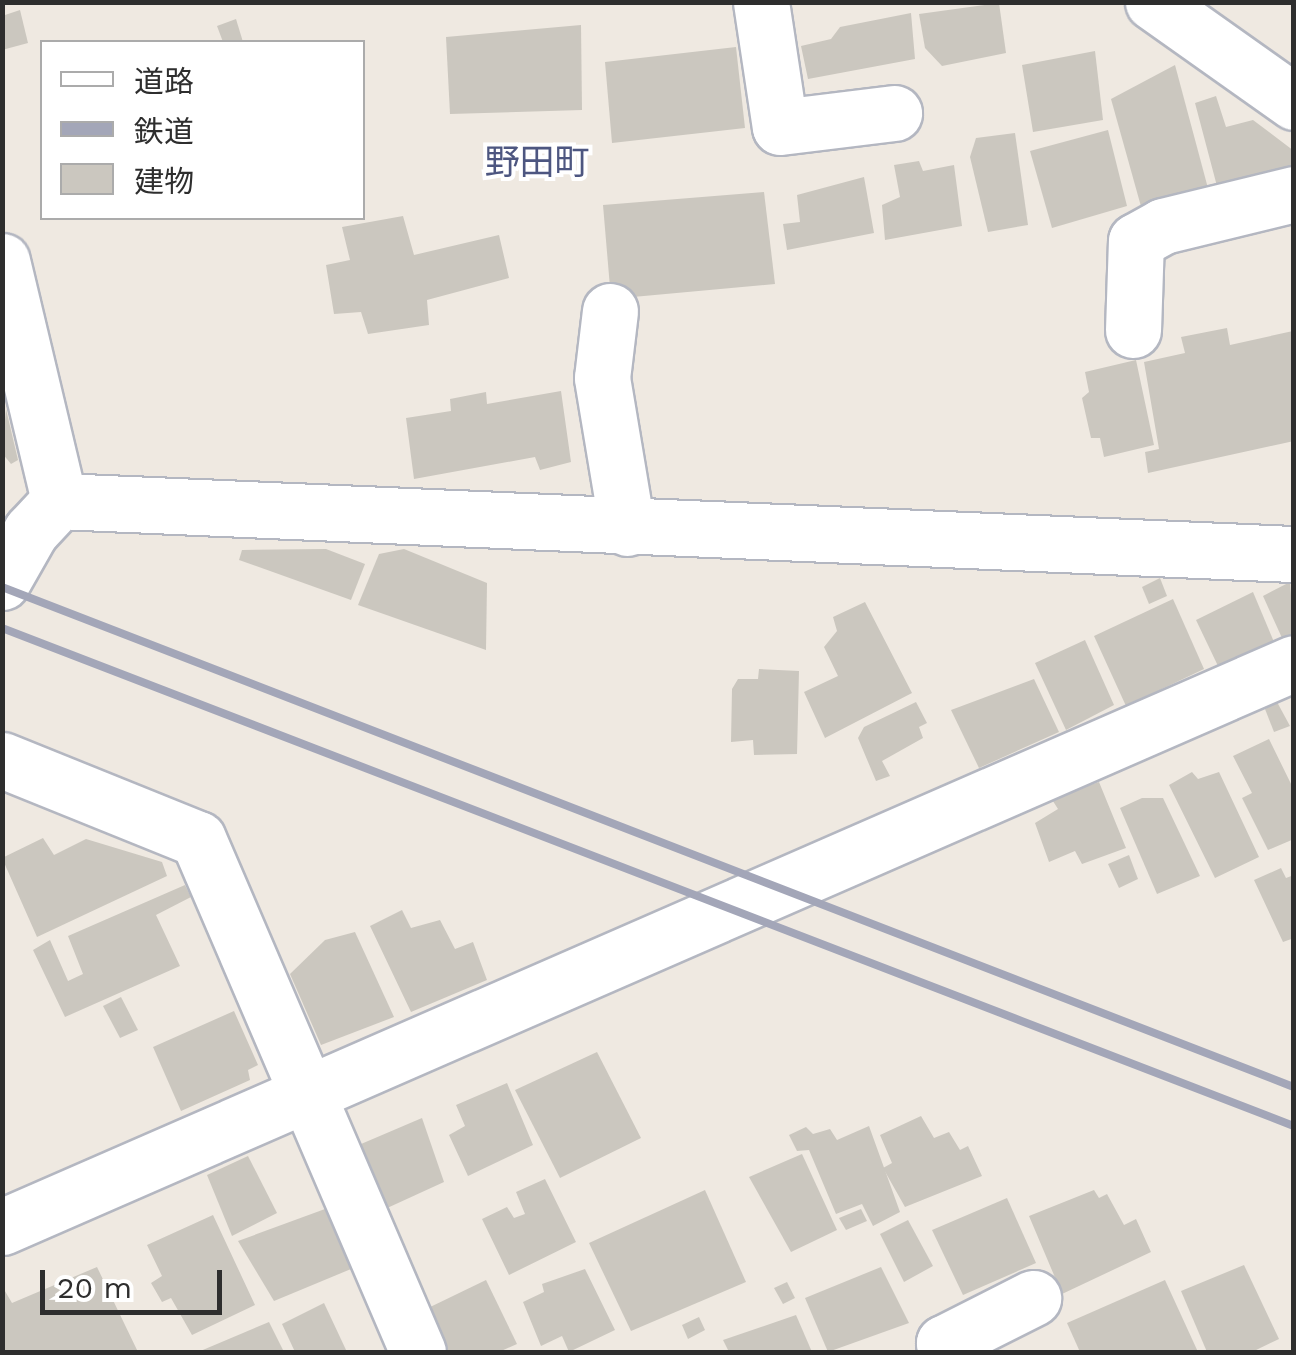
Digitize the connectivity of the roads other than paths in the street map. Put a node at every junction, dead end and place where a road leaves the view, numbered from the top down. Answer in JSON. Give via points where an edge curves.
{"nodes":[{"id":1,"x":761,"y":2,"type":"edge"},
{"id":2,"x":1153,"y":2,"type":"edge"},
{"id":3,"x":1294,"y":102,"type":"edge"},
{"id":4,"x":894,"y":113,"type":"dead end"},
{"id":5,"x":1294,"y":194,"type":"edge"},
{"id":6,"x":2,"y":261,"type":"edge"},
{"id":7,"x":610,"y":311,"type":"dead end"},
{"id":8,"x":1133,"y":330,"type":"dead end"},
{"id":9,"x":58,"y":501,"type":"junction"},
{"id":10,"x":627,"y":528,"type":"junction"},
{"id":11,"x":1294,"y":554,"type":"edge"},
{"id":12,"x":2,"y":582,"type":"edge"},
{"id":13,"x":1294,"y":663,"type":"edge"},
{"id":14,"x":2,"y":760,"type":"edge"},
{"id":15,"x":304,"y":1092,"type":"junction"},
{"id":16,"x":2,"y":1227,"type":"edge"},
{"id":17,"x":1033,"y":1298,"type":"dead end"},
{"id":18,"x":418,"y":1352,"type":"edge"},
{"id":19,"x":948,"y":1352,"type":"edge"}],
"edges":[{"from":1,"to":4,"type":"street","via":[[780,127]]},
{"from":2,"to":3,"type":"street"},
{"from":5,"to":8,"type":"street","via":[[1163,226],[1136,242]]},
{"from":6,"to":9,"type":"street"},
{"from":7,"to":10,"type":"street","via":[[602,378]]},
{"from":9,"to":10,"type":"street"},
{"from":9,"to":12,"type":"street","via":[[31,531]]},
{"from":10,"to":11,"type":"street"},
{"from":13,"to":15,"type":"street"},
{"from":14,"to":15,"type":"street","via":[[198,839]]},
{"from":15,"to":16,"type":"street"},
{"from":15,"to":18,"type":"street"},
{"from":17,"to":19,"type":"street","via":[[944,1343]]}]}
